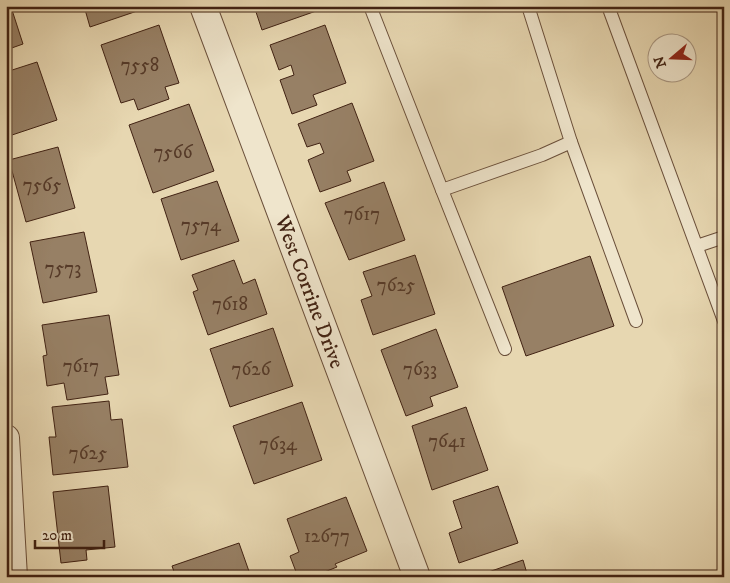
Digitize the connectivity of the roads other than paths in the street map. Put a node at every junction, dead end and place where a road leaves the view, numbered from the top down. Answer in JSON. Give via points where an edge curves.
{"nodes":[{"id":1,"x":203,"y":6,"type":"edge"},
{"id":2,"x":370,"y":6,"type":"edge"},
{"id":3,"x":528,"y":6,"type":"edge"},
{"id":4,"x":608,"y":6,"type":"edge"},
{"id":5,"x":571,"y":142,"type":"junction"},
{"id":6,"x":442,"y":190,"type":"junction"},
{"id":7,"x":724,"y":237,"type":"edge"},
{"id":8,"x":697,"y":246,"type":"junction"},
{"id":9,"x":636,"y":321,"type":"dead end"},
{"id":10,"x":724,"y":321,"type":"edge"},
{"id":11,"x":505,"y":349,"type":"dead end"},
{"id":12,"x":6,"y":438,"type":"edge"},
{"id":13,"x":14,"y":577,"type":"edge"},
{"id":14,"x":417,"y":577,"type":"edge"}],
"edges":[{"from":1,"to":14,"type":"street","name":"West Corrine Drive"},
{"from":2,"to":6,"type":"lane"},
{"from":3,"to":5,"type":"lane"},
{"from":4,"to":8,"type":"lane"},
{"from":5,"to":6,"type":"lane"},
{"from":5,"to":9,"type":"lane"},
{"from":6,"to":11,"type":"lane"},
{"from":7,"to":8,"type":"lane"},
{"from":8,"to":10,"type":"lane"},
{"from":12,"to":13,"type":"street"}]}
